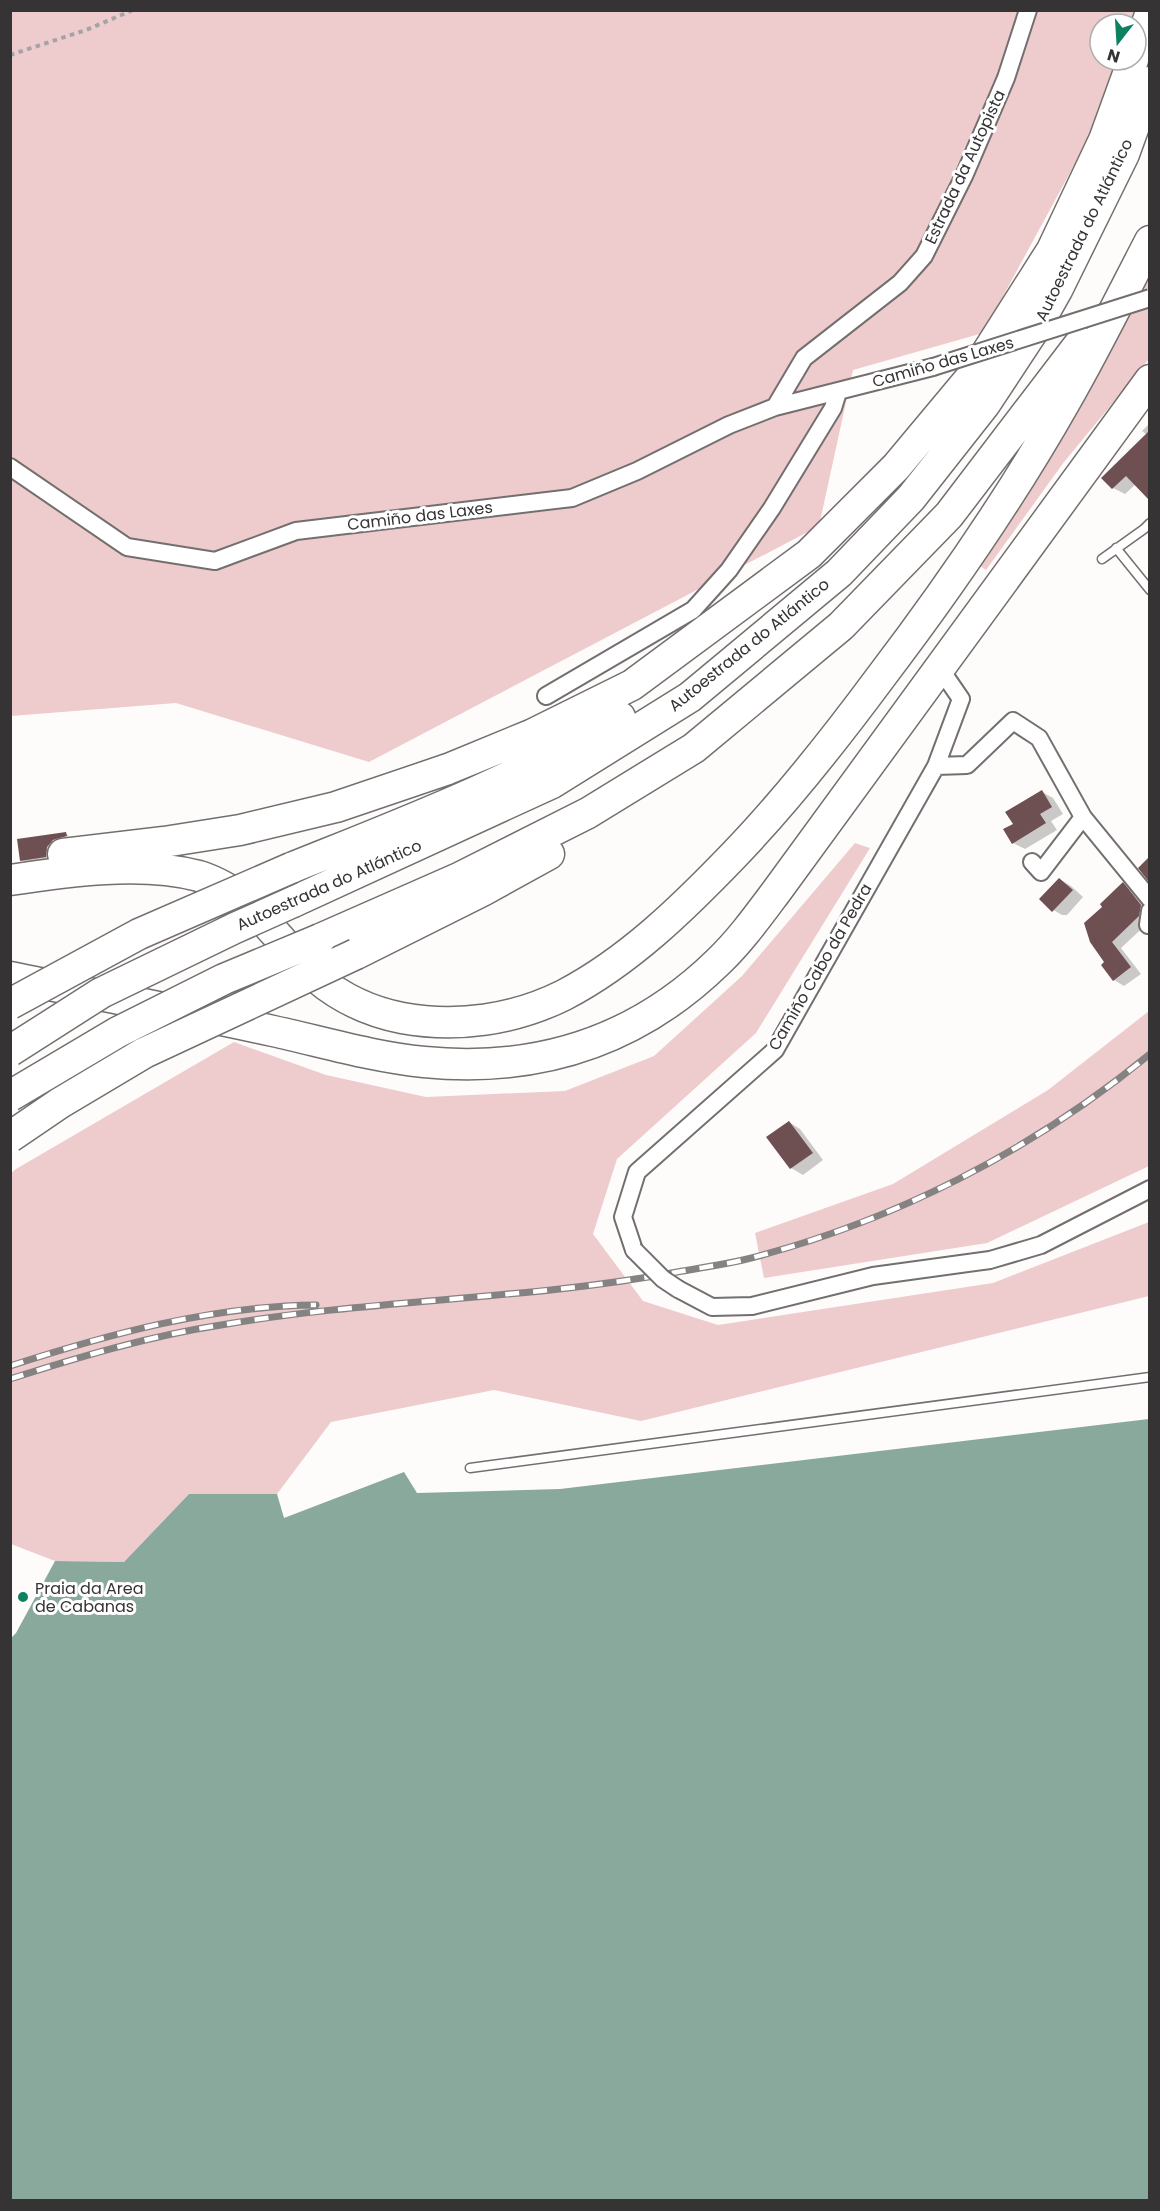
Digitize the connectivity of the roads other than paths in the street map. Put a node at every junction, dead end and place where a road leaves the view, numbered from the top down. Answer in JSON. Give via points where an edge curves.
{"nodes":[{"id":1,"x":1028,"y":10,"type":"edge"},
{"id":2,"x":1129,"y":72,"type":"edge"},
{"id":3,"x":1149,"y":82,"type":"edge"},
{"id":4,"x":1149,"y":215,"type":"edge"},
{"id":5,"x":1149,"y":241,"type":"edge"},
{"id":6,"x":1149,"y":298,"type":"edge"},
{"id":7,"x":1149,"y":380,"type":"edge"},
{"id":8,"x":1149,"y":391,"type":"edge"},
{"id":9,"x":838,"y":392,"type":"junction"},
{"id":10,"x":985,"y":404,"type":"junction"},
{"id":11,"x":775,"y":407,"type":"junction"},
{"id":12,"x":1092,"y":460,"type":"junction"},
{"id":13,"x":10,"y":467,"type":"edge"},
{"id":14,"x":949,"y":515,"type":"junction"},
{"id":15,"x":1149,"y":523,"type":"edge"},
{"id":16,"x":1116,"y":548,"type":"junction"},
{"id":17,"x":1102,"y":559,"type":"dead end"},
{"id":18,"x":1149,"y":590,"type":"edge"},
{"id":19,"x":939,"y":667,"type":"junction"},
{"id":20,"x":546,"y":696,"type":"dead end"},
{"id":21,"x":936,"y":765,"type":"junction"},
{"id":22,"x":1083,"y":817,"type":"junction"},
{"id":23,"x":10,"y":860,"type":"edge"},
{"id":24,"x":1032,"y":862,"type":"dead end"},
{"id":25,"x":10,"y":880,"type":"edge"},
{"id":26,"x":1149,"y":899,"type":"edge"},
{"id":27,"x":10,"y":977,"type":"edge"},
{"id":28,"x":10,"y":1004,"type":"edge"},
{"id":29,"x":10,"y":1051,"type":"edge"},
{"id":30,"x":10,"y":1096,"type":"edge"},
{"id":31,"x":10,"y":1137,"type":"edge"},
{"id":32,"x":1149,"y":1190,"type":"edge"},
{"id":33,"x":1149,"y":1377,"type":"edge"},
{"id":34,"x":470,"y":1468,"type":"dead end"}],
"edges":[{"from":1,"to":11,"type":"street","name":"Estrada da Autopista","via":[[1006,78],[924,256],[900,283],[804,358]]},
{"from":2,"to":23,"type":"highway","via":[[1104,140],[1052,250],[972,376],[896,467],[809,554],[632,685],[533,734],[448,769],[336,807],[218,833]]},
{"from":3,"to":10,"type":"highway","name":"Autoestrada do Atlántico","via":[[1124,154],[1057,290]]},
{"from":4,"to":14,"type":"highway","via":[[1085,336]]},
{"from":5,"to":25,"type":"highway","via":[[1067,399],[1016,486],[935,605],[825,751],[764,824],[690,901],[626,955],[564,995],[513,1015],[487,1020],[448,1022],[400,1017],[354,1002],[315,978],[244,899],[202,877],[146,868]]},
{"from":6,"to":9,"type":"street","name":"Camiño das Laxes","bridge":true,"via":[[933,367]]},
{"from":7,"to":12,"type":"highway"},
{"from":8,"to":12,"type":"highway"},
{"from":9,"to":11,"type":"street","name":"Camiño das Laxes"},
{"from":9,"to":20,"type":"street","via":[[833,408],[772,507],[729,570],[693,610]]},
{"from":10,"to":28,"type":"highway","bridge":true,"via":[[934,448],[850,543],[790,599],[694,673],[599,731],[526,769],[139,934]]},
{"from":10,"to":29,"type":"highway","name":"Autoestrada do Atlántico","bridge":true,"via":[[879,534],[823,587],[690,697],[552,783],[101,993]]},
{"from":11,"to":13,"type":"street","name":"Camiño das Laxes","via":[[572,498],[296,531],[215,561],[127,547]]},
{"from":12,"to":19,"type":"highway"},
{"from":14,"to":30,"type":"highway","bridge":true,"via":[[841,626],[694,748],[588,813],[461,877],[224,980],[118,1032]]},
{"from":14,"to":31,"type":"highway","bridge":true,"via":[[904,585],[833,656],[758,717],[651,793],[482,891],[144,1053]]},
{"from":15,"to":16,"type":"lane"},
{"from":16,"to":17,"type":"lane"},
{"from":16,"to":18,"type":"lane"},
{"from":19,"to":21,"type":"street","name":"Camiño Cabo da Pedra","via":[[961,699]]},
{"from":19,"to":27,"type":"highway","via":[[776,892],[719,962],[649,1015],[580,1048],[522,1062],[422,1062]]},
{"from":21,"to":22,"type":"street","via":[[967,765],[1013,722],[1039,738]]},
{"from":21,"to":32,"type":"street","name":"Camiño Cabo da Pedra","bridge":true,"via":[[775,1050],[637,1172],[623,1217],[634,1250],[663,1279],[712,1307],[752,1306],[873,1276],[990,1260],[1041,1245]]},
{"from":22,"to":24,"type":"street","via":[[1041,872]]},
{"from":22,"to":26,"type":"street"},
{"from":33,"to":34,"type":"lane"}]}
